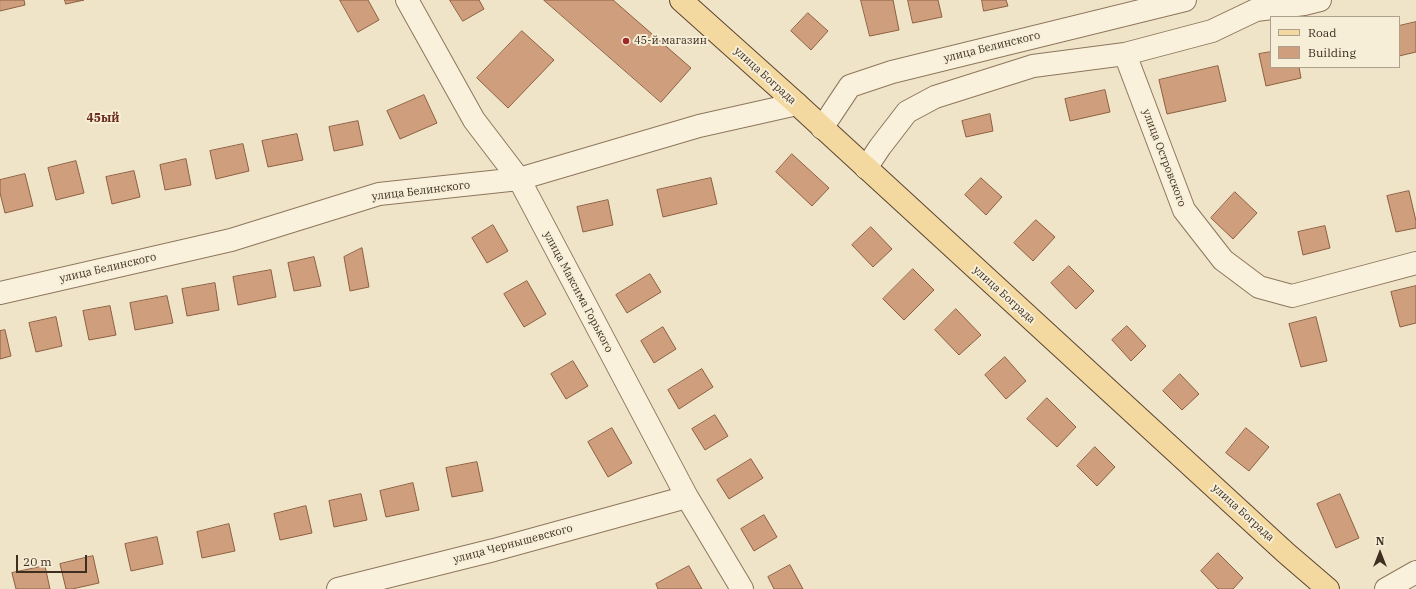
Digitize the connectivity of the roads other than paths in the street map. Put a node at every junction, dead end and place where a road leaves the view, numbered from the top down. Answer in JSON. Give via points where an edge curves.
{"nodes":[{"id":1,"x":407,"y":0,"type":"edge"},
{"id":2,"x":681,"y":0,"type":"edge"},
{"id":3,"x":1185,"y":0,"type":"edge"},
{"id":4,"x":1320,"y":0,"type":"edge"},
{"id":5,"x":1125,"y":54,"type":"junction"},
{"id":6,"x":797,"y":104,"type":"junction"},
{"id":7,"x":822,"y":128,"type":"junction"},
{"id":8,"x":866,"y":168,"type":"junction"},
{"id":9,"x":519,"y":179,"type":"junction"},
{"id":10,"x":1416,"y":263,"type":"edge"},
{"id":11,"x":0,"y":293,"type":"edge"},
{"id":12,"x":687,"y":497,"type":"junction"},
{"id":13,"x":1416,"y":572,"type":"edge"},
{"id":14,"x":338,"y":589,"type":"edge"},
{"id":15,"x":742,"y":589,"type":"edge"},
{"id":16,"x":1328,"y":589,"type":"edge"},
{"id":17,"x":1386,"y":589,"type":"edge"}],
"edges":[{"from":1,"to":9,"type":"street","name":"улица Максима Горького","via":[[474,120]]},
{"from":2,"to":6,"type":"main road","name":"улица Бограда"},
{"from":3,"to":7,"type":"street","name":"улица Белинского","via":[[892,72],[850,86]]},
{"from":4,"to":5,"type":"street","via":[[1256,10],[1212,31]]},
{"from":5,"to":8,"type":"street","via":[[1034,66],[935,97],[907,112]]},
{"from":5,"to":10,"type":"street","name":"улица Островского","via":[[1184,210],[1223,260],[1259,287],[1292,296]]},
{"from":6,"to":7,"type":"main road","name":"улица Бограда"},
{"from":6,"to":9,"type":"street","name":"улица Белинского","via":[[699,126]]},
{"from":7,"to":8,"type":"main road","name":"улица Бограда"},
{"from":8,"to":16,"type":"main road","name":"улица Бограда"},
{"from":9,"to":11,"type":"street","name":"улица Белинского","via":[[379,194],[232,240]]},
{"from":9,"to":12,"type":"street","name":"улица Максима Горького"},
{"from":12,"to":14,"type":"street","name":"улица Чернышевского","via":[[494,550]]},
{"from":12,"to":15,"type":"street","name":"улица Максима Горького"},
{"from":13,"to":17,"type":"street"}]}
